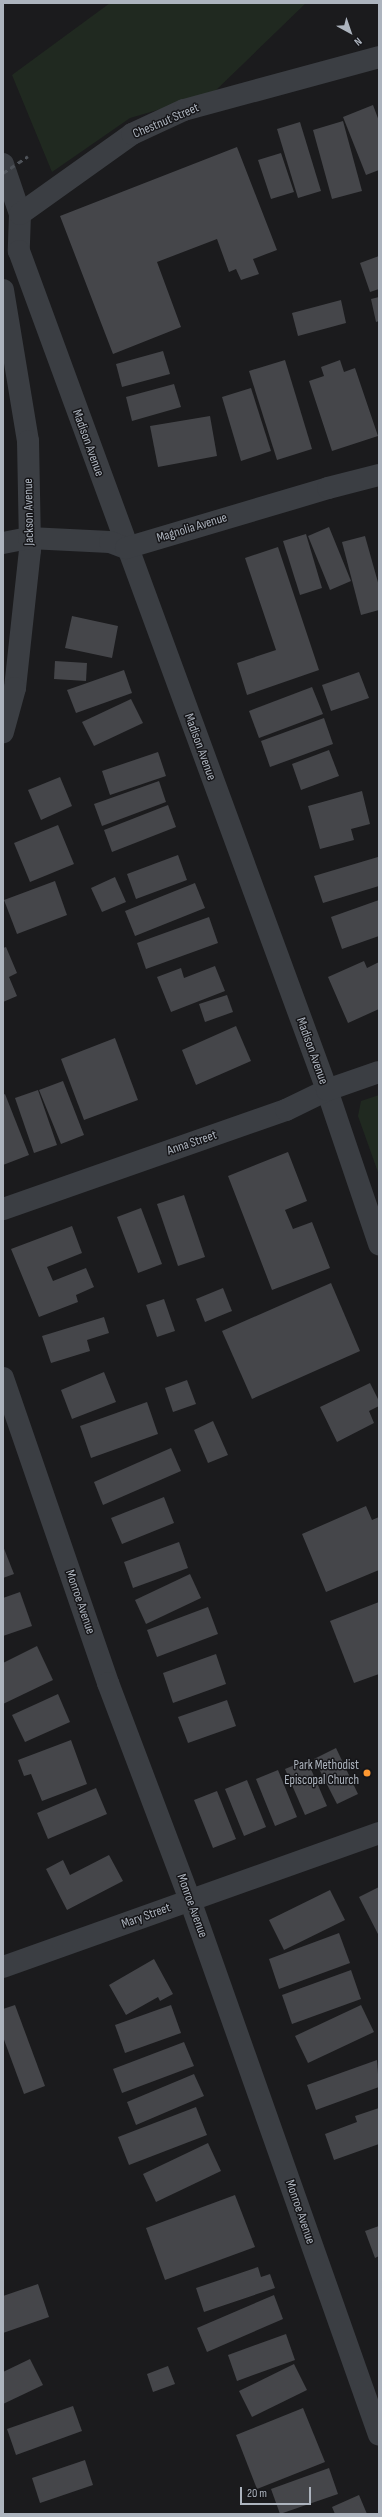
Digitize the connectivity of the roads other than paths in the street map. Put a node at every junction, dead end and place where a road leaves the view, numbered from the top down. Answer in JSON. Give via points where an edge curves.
{"nodes":[{"id":1,"x":379,"y":57,"type":"edge"},
{"id":2,"x":3,"y":164,"type":"edge"},
{"id":3,"x":20,"y":214,"type":"junction"},
{"id":4,"x":11,"y":245,"type":"edge"},
{"id":5,"x":3,"y":290,"type":"edge"},
{"id":6,"x":379,"y":475,"type":"edge"},
{"id":7,"x":30,"y":538,"type":"junction"},
{"id":8,"x":3,"y":543,"type":"edge"},
{"id":9,"x":126,"y":548,"type":"junction"},
{"id":10,"x":3,"y":732,"type":"edge"},
{"id":11,"x":379,"y":1072,"type":"edge"},
{"id":12,"x":327,"y":1090,"type":"junction"},
{"id":13,"x":3,"y":1209,"type":"edge"},
{"id":14,"x":379,"y":1244,"type":"edge"},
{"id":15,"x":3,"y":1378,"type":"edge"},
{"id":16,"x":379,"y":1833,"type":"edge"},
{"id":17,"x":190,"y":1900,"type":"junction"},
{"id":18,"x":3,"y":1967,"type":"edge"},
{"id":19,"x":379,"y":2435,"type":"edge"}],
"edges":[{"from":1,"to":3,"type":"street","name":"Chestnut Street","via":[[184,110],[132,134]]},
{"from":2,"to":3,"type":"street","name":"Madison Avenue"},
{"from":3,"to":4,"type":"street","name":"Madison Avenue"},
{"from":4,"to":9,"type":"street","name":"Madison Avenue"},
{"from":5,"to":7,"type":"street","name":"Jackson Avenue","via":[[28,441]]},
{"from":6,"to":9,"type":"street","name":"Magnolia Avenue"},
{"from":7,"to":8,"type":"street"},
{"from":7,"to":9,"type":"street","via":[[110,542]]},
{"from":7,"to":10,"type":"street","name":"Jackson Avenue","via":[[15,688]]},
{"from":9,"to":12,"type":"street","name":"Madison Avenue"},
{"from":11,"to":12,"type":"street","name":"Anna Street"},
{"from":12,"to":13,"type":"street","name":"Anna Street","via":[[286,1110]]},
{"from":12,"to":14,"type":"street","name":"Madison Avenue"},
{"from":15,"to":17,"type":"street","name":"Monroe Avenue","via":[[108,1683]]},
{"from":16,"to":17,"type":"street","name":"Mary Street"},
{"from":17,"to":18,"type":"street","name":"Mary Street"},
{"from":17,"to":19,"type":"street","name":"Monroe Avenue"}]}
